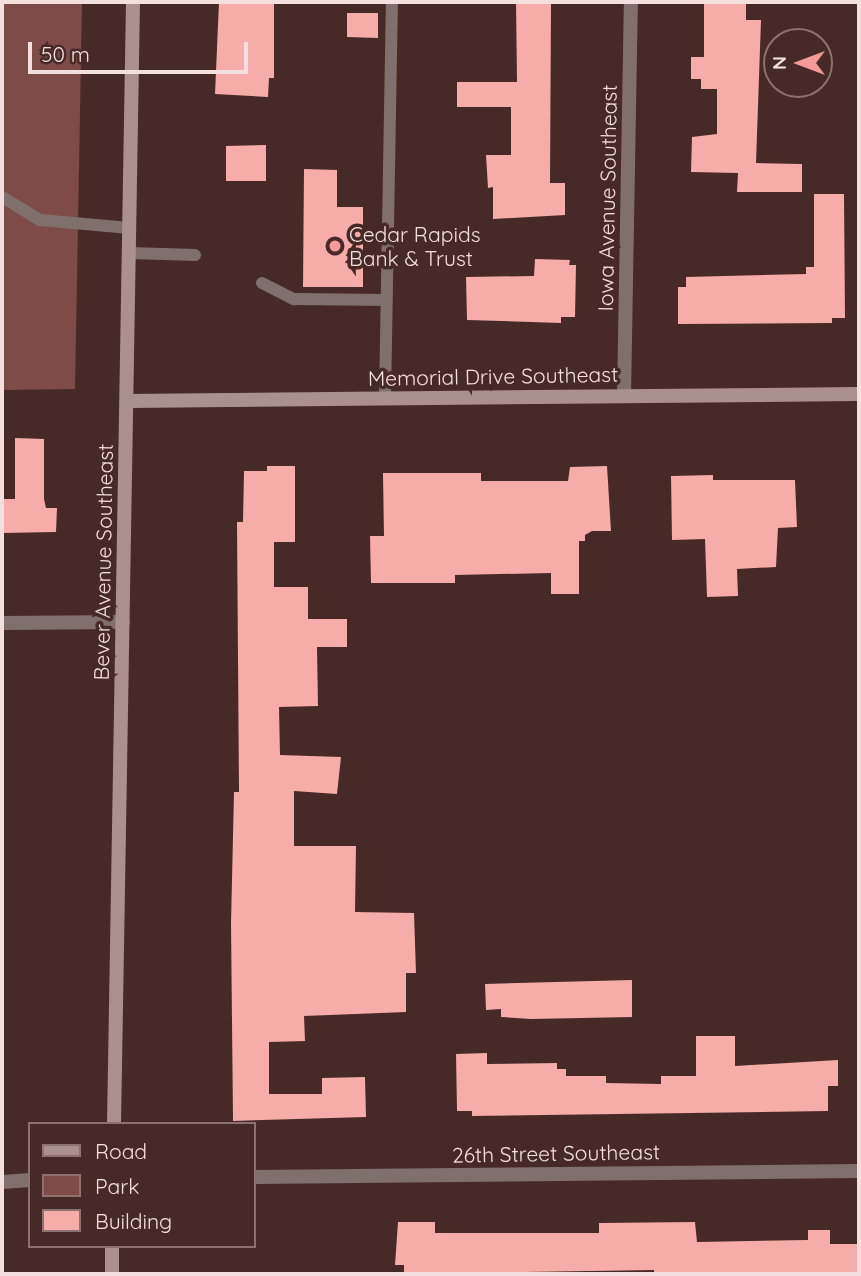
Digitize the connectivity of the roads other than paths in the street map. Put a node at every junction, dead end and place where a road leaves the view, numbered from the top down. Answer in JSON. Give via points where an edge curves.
{"nodes":[{"id":1,"x":134,"y":2,"type":"edge"},
{"id":2,"x":392,"y":2,"type":"edge"},
{"id":3,"x":631,"y":2,"type":"edge"},
{"id":4,"x":2,"y":197,"type":"edge"},
{"id":5,"x":130,"y":228,"type":"junction"},
{"id":6,"x":130,"y":253,"type":"junction"},
{"id":7,"x":195,"y":255,"type":"dead end"},
{"id":8,"x":262,"y":283,"type":"dead end"},
{"id":9,"x":386,"y":300,"type":"junction"},
{"id":10,"x":859,"y":394,"type":"edge"},
{"id":11,"x":624,"y":396,"type":"junction"},
{"id":12,"x":385,"y":398,"type":"junction"},
{"id":13,"x":127,"y":401,"type":"junction"},
{"id":14,"x":123,"y":622,"type":"junction"},
{"id":15,"x":2,"y":623,"type":"edge"},
{"id":16,"x":114,"y":1122,"type":"edge"},
{"id":17,"x":859,"y":1171,"type":"edge"},
{"id":18,"x":256,"y":1177,"type":"edge"},
{"id":19,"x":28,"y":1180,"type":"edge"},
{"id":20,"x":2,"y":1182,"type":"edge"},
{"id":21,"x":112,"y":1248,"type":"edge"},
{"id":22,"x":112,"y":1274,"type":"edge"}],
"edges":[{"from":1,"to":5,"type":"street","name":"Bever Avenue Southeast"},
{"from":2,"to":9,"type":"lane"},
{"from":3,"to":11,"type":"street","name":"Iowa Avenue Southeast"},
{"from":4,"to":5,"type":"lane","via":[[40,220]]},
{"from":5,"to":6,"type":"street","name":"Bever Avenue Southeast"},
{"from":6,"to":7,"type":"lane"},
{"from":6,"to":13,"type":"street","name":"Bever Avenue Southeast"},
{"from":8,"to":9,"type":"lane","via":[[295,299]]},
{"from":9,"to":12,"type":"lane"},
{"from":10,"to":11,"type":"street","name":"Memorial Drive Southeast"},
{"from":11,"to":12,"type":"street","name":"Memorial Drive Southeast"},
{"from":12,"to":13,"type":"street","name":"Memorial Drive Southeast"},
{"from":13,"to":14,"type":"street","name":"Bever Avenue Southeast"},
{"from":14,"to":15,"type":"street"},
{"from":14,"to":16,"type":"street","name":"Bever Avenue Southeast"},
{"from":17,"to":18,"type":"street","name":"26th Street Southeast"},
{"from":19,"to":20,"type":"street"},
{"from":21,"to":22,"type":"street"}]}
